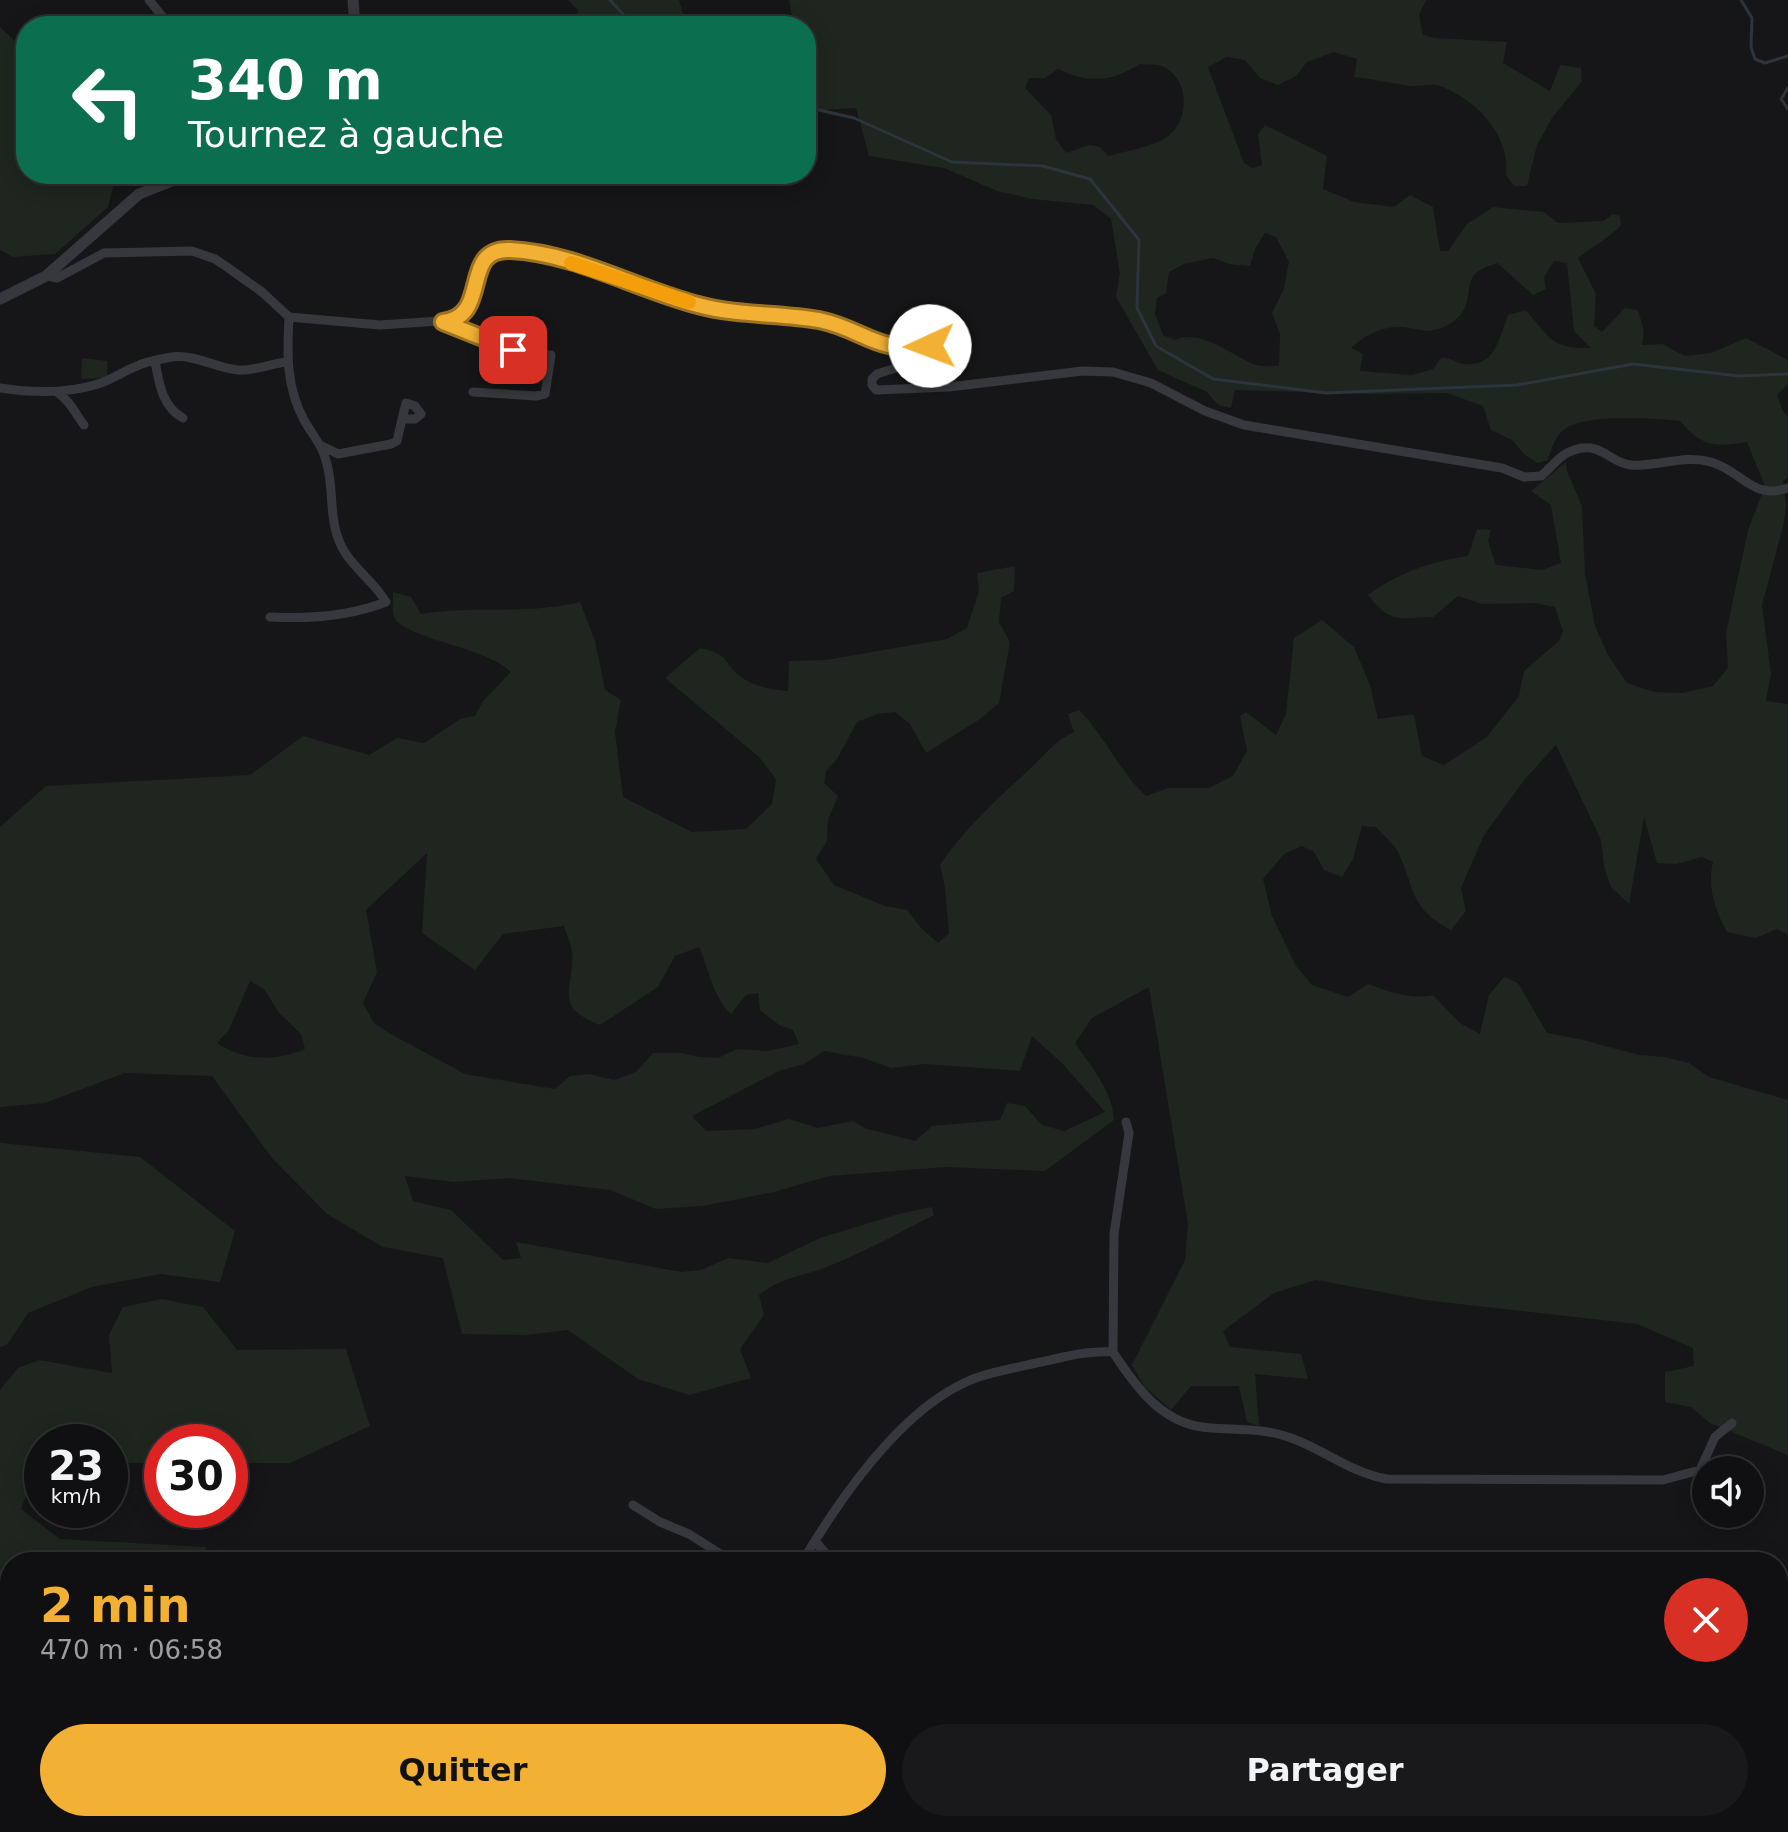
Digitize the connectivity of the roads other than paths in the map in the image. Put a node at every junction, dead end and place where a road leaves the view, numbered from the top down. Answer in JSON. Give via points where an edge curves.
{"nodes":[{"id":1,"x":149,"y":0,"type":"edge"},
{"id":2,"x":162,"y":16,"type":"edge"},
{"id":3,"x":164,"y":184,"type":"edge"},
{"id":4,"x":46,"y":276,"type":"junction"},
{"id":5,"x":0,"y":299,"type":"edge"},
{"id":6,"x":289,"y":317,"type":"junction"},
{"id":7,"x":443,"y":322,"type":"junction"},
{"id":8,"x":155,"y":361,"type":"junction"},
{"id":9,"x":286,"y":362,"type":"junction"},
{"id":10,"x":0,"y":388,"type":"edge"},
{"id":11,"x":57,"y":392,"type":"junction"},
{"id":12,"x":473,"y":392,"type":"dead end"},
{"id":13,"x":183,"y":418,"type":"dead end"},
{"id":14,"x":402,"y":419,"type":"dead end"},
{"id":15,"x":84,"y":425,"type":"dead end"},
{"id":16,"x":322,"y":446,"type":"junction"},
{"id":17,"x":1788,"y":488,"type":"edge"},
{"id":18,"x":270,"y":617,"type":"dead end"},
{"id":19,"x":1126,"y":1122,"type":"dead end"},
{"id":20,"x":1113,"y":1352,"type":"junction"},
{"id":21,"x":1732,"y":1423,"type":"dead end"},
{"id":22,"x":633,"y":1505,"type":"dead end"},
{"id":23,"x":816,"y":1542,"type":"junction"},
{"id":24,"x":717,"y":1552,"type":"edge"},
{"id":25,"x":809,"y":1552,"type":"edge"},
{"id":26,"x":824,"y":1552,"type":"edge"}],
"edges":[{"from":1,"to":2,"type":"street"},
{"from":3,"to":4,"type":"street","via":[[139,194]]},
{"from":4,"to":5,"type":"street"},
{"from":4,"to":6,"type":"street","via":[[57,278],[104,253],[192,251],[227,267]]},
{"from":6,"to":7,"type":"street","via":[[380,325]]},
{"from":6,"to":9,"type":"street"},
{"from":7,"to":12,"type":"street","via":[[513,350],[551,355],[545,394]]},
{"from":7,"to":17,"type":"street","via":[[454,320],[470,305],[484,259],[497,251],[530,252],[698,305],[819,320],[880,345],[936,348],[933,356],[877,374],[872,379],[876,390],[1113,372],[1161,387],[1244,425],[1502,468],[1524,477],[1541,476],[1573,450],[1593,448],[1634,466],[1706,460],[1756,489]]},
{"from":8,"to":9,"type":"street","via":[[187,357],[237,370]]},
{"from":8,"to":11,"type":"street","via":[[99,384]]},
{"from":8,"to":13,"type":"street","via":[[163,394],[172,412]]},
{"from":9,"to":16,"type":"street","via":[[297,405]]},
{"from":10,"to":11,"type":"street"},
{"from":11,"to":15,"type":"street","via":[[69,400]]},
{"from":14,"to":16,"type":"street","via":[[397,441],[391,444],[338,454]]},
{"from":16,"to":18,"type":"street","via":[[339,540],[386,602],[297,618]]},
{"from":19,"to":20,"type":"street","via":[[1129,1133],[1114,1234]]},
{"from":20,"to":21,"type":"street","via":[[1158,1409],[1173,1419],[1207,1428],[1276,1433],[1356,1472],[1387,1479],[1663,1480],[1700,1470],[1715,1437]]},
{"from":20,"to":23,"type":"street","via":[[1092,1351],[1015,1368],[948,1391],[866,1469]]},
{"from":22,"to":24,"type":"street"},
{"from":23,"to":25,"type":"street"},
{"from":23,"to":26,"type":"street"}]}
